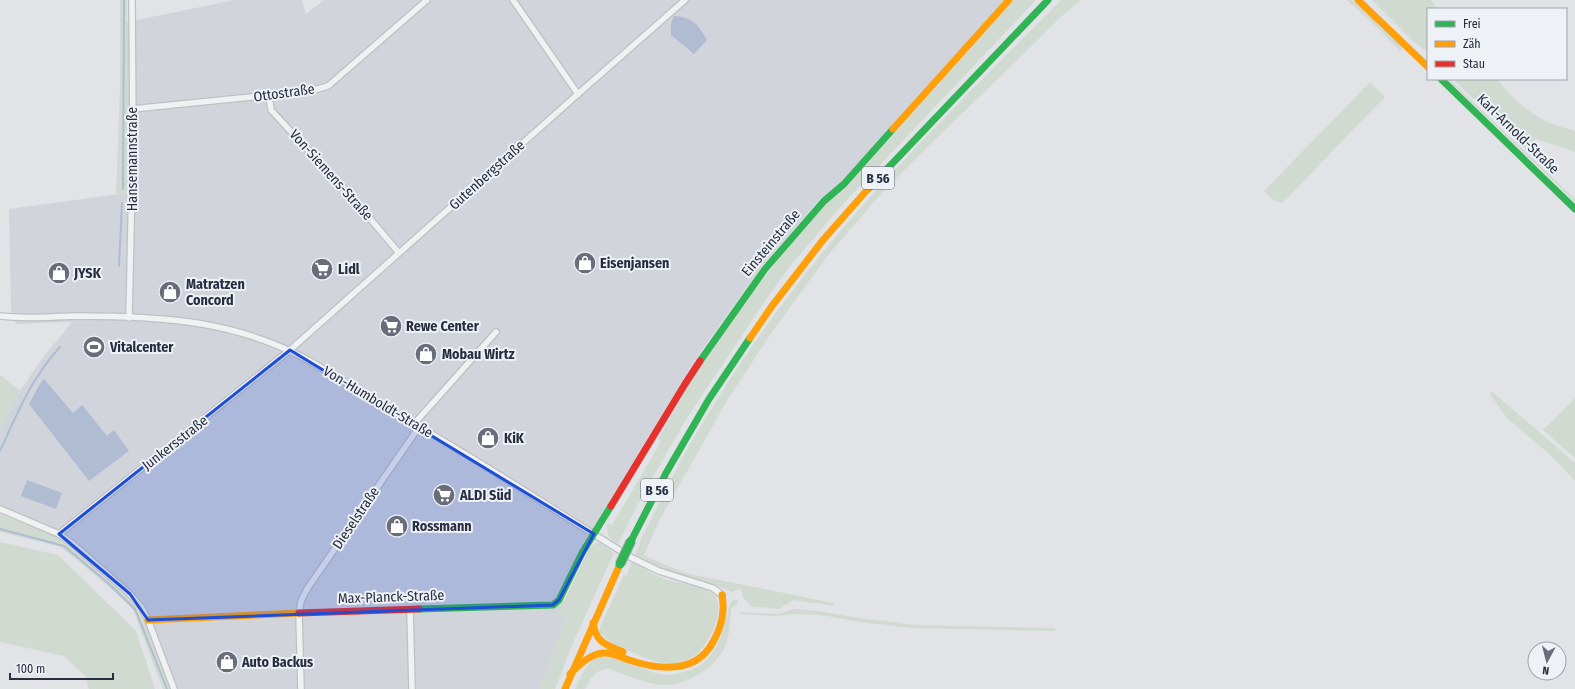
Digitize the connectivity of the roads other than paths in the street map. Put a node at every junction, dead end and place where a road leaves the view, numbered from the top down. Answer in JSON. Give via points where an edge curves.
{"nodes":[{"id":1,"x":132,"y":0,"type":"edge"},
{"id":2,"x":427,"y":0,"type":"edge"},
{"id":3,"x":513,"y":0,"type":"edge"},
{"id":4,"x":685,"y":0,"type":"edge"},
{"id":5,"x":1010,"y":0,"type":"edge"},
{"id":6,"x":1048,"y":0,"type":"edge"},
{"id":7,"x":1358,"y":0,"type":"edge"},
{"id":8,"x":1427,"y":66,"type":"edge"},
{"id":9,"x":1441,"y":80,"type":"edge"},
{"id":10,"x":578,"y":94,"type":"junction"},
{"id":11,"x":269,"y":96,"type":"junction"},
{"id":12,"x":132,"y":109,"type":"junction"},
{"id":13,"x":1575,"y":209,"type":"edge"},
{"id":14,"x":399,"y":253,"type":"junction"},
{"id":15,"x":0,"y":316,"type":"edge"},
{"id":16,"x":129,"y":318,"type":"junction"},
{"id":17,"x":496,"y":332,"type":"dead end"},
{"id":18,"x":290,"y":350,"type":"junction"},
{"id":19,"x":416,"y":425,"type":"junction"},
{"id":20,"x":0,"y":509,"type":"edge"},
{"id":21,"x":59,"y":534,"type":"junction"},
{"id":22,"x":594,"y":534,"type":"junction"},
{"id":23,"x":722,"y":595,"type":"joint"},
{"id":24,"x":410,"y":610,"type":"junction"},
{"id":25,"x":300,"y":613,"type":"junction"},
{"id":26,"x":148,"y":620,"type":"junction"},
{"id":27,"x":593,"y":622,"type":"junction"},
{"id":28,"x":654,"y":666,"type":"junction"},
{"id":29,"x":570,"y":674,"type":"junction"},
{"id":30,"x":174,"y":689,"type":"edge"},
{"id":31,"x":301,"y":689,"type":"edge"},
{"id":32,"x":412,"y":689,"type":"edge"},
{"id":33,"x":565,"y":689,"type":"edge"}],
"edges":[{"from":1,"to":12,"type":"street","name":"Hansemannstraße"},
{"from":2,"to":11,"type":"street","name":"Ottostraße","via":[[328,86]]},
{"from":3,"to":10,"type":"street"},
{"from":4,"to":10,"type":"street","name":"Gutenbergstraße"},
{"from":5,"to":22,"type":"main road","name":"Einsteinstraße","via":[[844,184],[824,201],[765,269],[685,384]]},
{"from":6,"to":27,"type":"main road","number":"B 56","bridge":true,"via":[[884,172],[823,240],[772,306],[708,399],[666,473],[630,541]]},
{"from":7,"to":8,"type":"main road"},
{"from":9,"to":13,"type":"main road","name":"Karl-Arnold-Straße"},
{"from":10,"to":14,"type":"street","name":"Gutenbergstraße"},
{"from":11,"to":12,"type":"street","name":"Ottostraße"},
{"from":11,"to":14,"type":"street","name":"Von-Siemens-Straße","via":[[271,110],[357,202]]},
{"from":12,"to":16,"type":"street","name":"Hansemannstraße"},
{"from":14,"to":18,"type":"street","name":"Gutenbergstraße"},
{"from":15,"to":16,"type":"street","name":"Von-Humboldt-Straße"},
{"from":16,"to":18,"type":"street","name":"Von-Humboldt-Straße","via":[[213,325],[256,336]]},
{"from":17,"to":19,"type":"street","name":"Dieselstraße"},
{"from":18,"to":19,"type":"street","name":"Von-Humboldt-Straße"},
{"from":18,"to":21,"type":"street","name":"Junkersstraße"},
{"from":19,"to":22,"type":"street","name":"Von-Humboldt-Straße"},
{"from":19,"to":25,"type":"street","name":"Dieselstraße","via":[[307,589],[301,600]]},
{"from":20,"to":21,"type":"street"},
{"from":21,"to":26,"type":"street","via":[[130,594]]},
{"from":22,"to":23,"type":"street","name":"Von-Humboldt-Straße","via":[[632,558],[659,571],[713,588]]},
{"from":22,"to":24,"type":"main road","name":"Max-Planck-Straße","via":[[560,600],[553,605]]},
{"from":23,"to":28,"type":"main road","via":[[724,608],[721,623],[715,640],[705,653],[694,662],[681,667]]},
{"from":24,"to":25,"type":"main road","name":"Max-Planck-Straße"},
{"from":24,"to":32,"type":"street"},
{"from":25,"to":26,"type":"main road","name":"Max-Planck-Straße"},
{"from":25,"to":31,"type":"street","name":"Dieselstraße"},
{"from":26,"to":30,"type":"street"},
{"from":27,"to":28,"type":"main road","via":[[595,636],[599,640]]},
{"from":27,"to":29,"type":"main road","number":"B 56"},
{"from":28,"to":29,"type":"main road","via":[[606,653],[593,656]]},
{"from":29,"to":33,"type":"main road","number":"B 56"}]}
